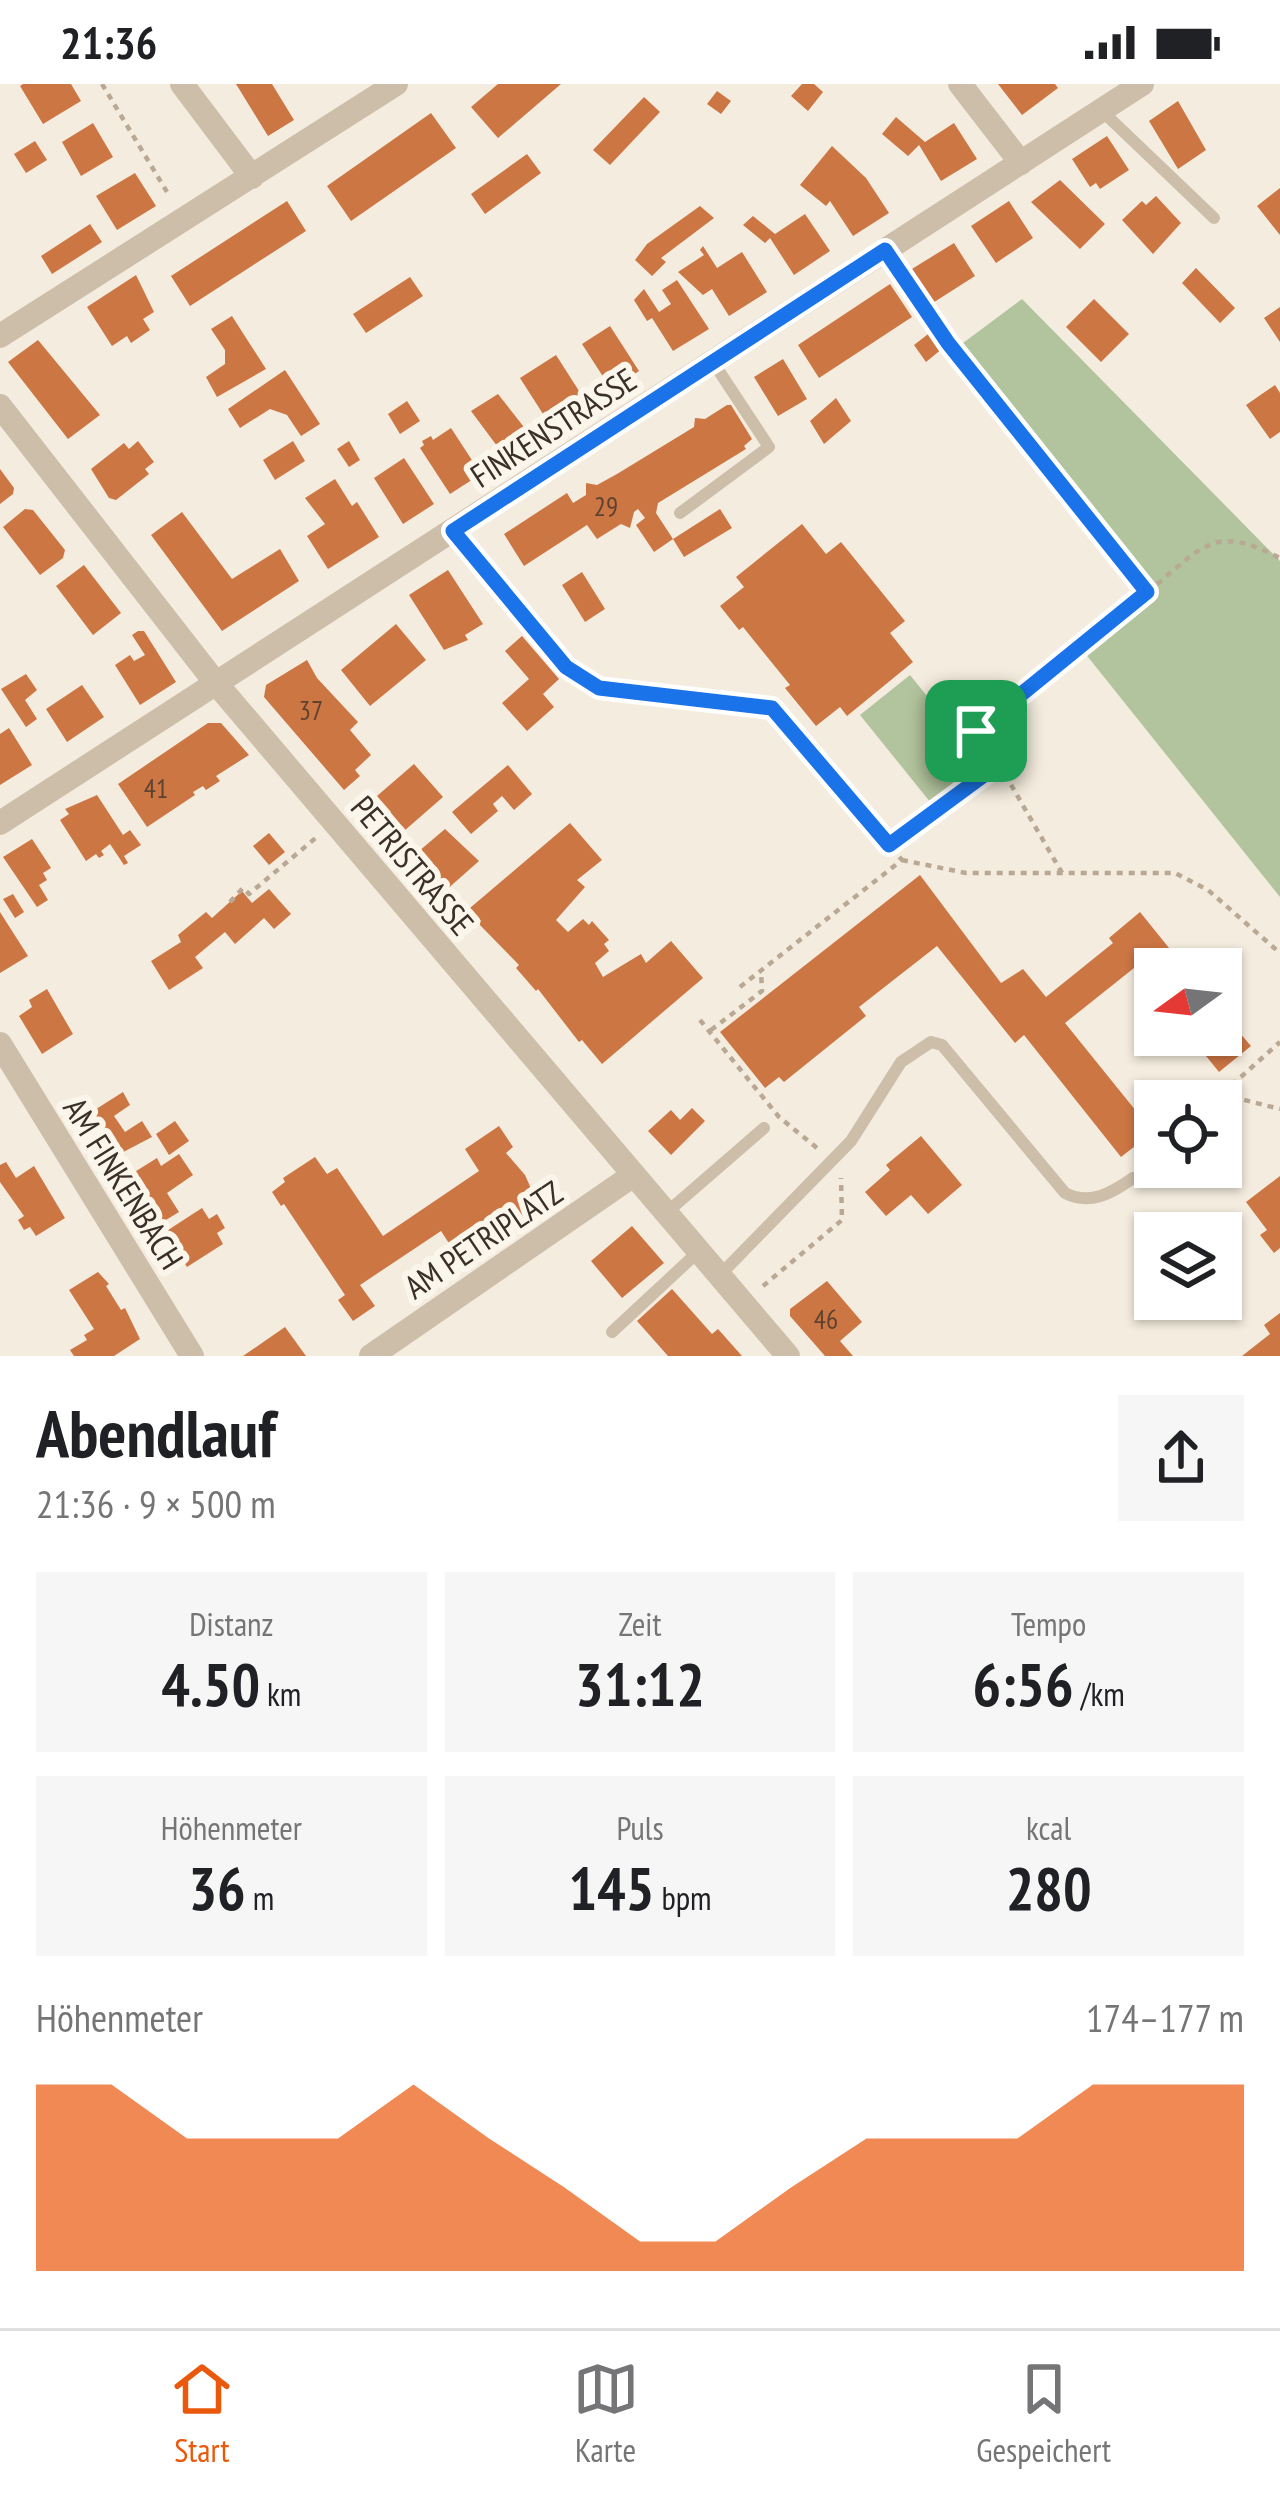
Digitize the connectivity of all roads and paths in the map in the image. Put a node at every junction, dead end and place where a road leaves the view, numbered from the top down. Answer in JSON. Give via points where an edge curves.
{"nodes":[{"id":1,"x":102,"y":84,"type":"edge"},
{"id":2,"x":182,"y":84,"type":"edge"},
{"id":3,"x":396,"y":84,"type":"edge"},
{"id":4,"x":960,"y":84,"type":"edge"},
{"id":5,"x":1142,"y":84,"type":"edge"},
{"id":6,"x":1101,"y":110,"type":"junction"},
{"id":7,"x":1021,"y":163,"type":"junction"},
{"id":8,"x":252,"y":177,"type":"junction"},
{"id":9,"x":1214,"y":218,"type":"dead end"},
{"id":10,"x":184,"y":220,"type":"junction"},
{"id":11,"x":885,"y":250,"type":"junction"},
{"id":12,"x":0,"y":336,"type":"edge"},
{"id":13,"x":712,"y":362,"type":"junction"},
{"id":14,"x":0,"y":406,"type":"edge"},
{"id":15,"x":680,"y":513,"type":"dead end"},
{"id":16,"x":453,"y":531,"type":"junction"},
{"id":17,"x":1280,"y":558,"type":"edge"},
{"id":18,"x":1147,"y":592,"type":"junction"},
{"id":19,"x":215,"y":682,"type":"junction"},
{"id":20,"x":999,"y":764,"type":"junction"},
{"id":21,"x":334,"y":822,"type":"junction"},
{"id":22,"x":0,"y":823,"type":"edge"},
{"id":23,"x":889,"y":845,"type":"junction"},
{"id":24,"x":902,"y":860,"type":"junction"},
{"id":25,"x":1062,"y":873,"type":"junction"},
{"id":26,"x":230,"y":902,"type":"dead end"},
{"id":27,"x":1280,"y":953,"type":"edge"},
{"id":28,"x":761,"y":971,"type":"junction"},
{"id":29,"x":740,"y":987,"type":"dead end"},
{"id":30,"x":700,"y":1020,"type":"dead end"},
{"id":31,"x":709,"y":1031,"type":"junction"},
{"id":32,"x":1280,"y":1042,"type":"edge"},
{"id":33,"x":0,"y":1044,"type":"edge"},
{"id":34,"x":1237,"y":1080,"type":"edge"},
{"id":35,"x":1242,"y":1099,"type":"edge"},
{"id":36,"x":1280,"y":1109,"type":"edge"},
{"id":37,"x":764,"y":1128,"type":"dead end"},
{"id":38,"x":832,"y":1160,"type":"junction"},
{"id":39,"x":632,"y":1176,"type":"junction"},
{"id":40,"x":1133,"y":1178,"type":"dead end"},
{"id":41,"x":665,"y":1214,"type":"junction"},
{"id":42,"x":698,"y":1252,"type":"junction"},
{"id":43,"x":719,"y":1276,"type":"junction"},
{"id":44,"x":742,"y":1303,"type":"junction"},
{"id":45,"x":612,"y":1332,"type":"dead end"},
{"id":46,"x":192,"y":1356,"type":"edge"},
{"id":47,"x":370,"y":1356,"type":"edge"},
{"id":48,"x":788,"y":1356,"type":"edge"}],
"edges":[{"from":1,"to":10,"type":"path"},
{"from":2,"to":8,"type":"street"},
{"from":3,"to":8,"type":"street"},
{"from":4,"to":7,"type":"street"},
{"from":5,"to":6,"type":"street","name":"FINKENSTRASSE"},
{"from":6,"to":7,"type":"street","name":"FINKENSTRASSE"},
{"from":6,"to":9,"type":"lane"},
{"from":7,"to":11,"type":"street","name":"FINKENSTRASSE"},
{"from":8,"to":10,"type":"street"},
{"from":10,"to":12,"type":"street"},
{"from":11,"to":13,"type":"street","name":"FINKENSTRASSE"},
{"from":11,"to":18,"type":"path","via":[[937,329]]},
{"from":13,"to":15,"type":"lane","via":[[769,447]]},
{"from":13,"to":16,"type":"street","name":"FINKENSTRASSE"},
{"from":14,"to":19,"type":"street","name":"PETRISTRASSE"},
{"from":16,"to":19,"type":"street","name":"FINKENSTRASSE"},
{"from":16,"to":23,"type":"path","via":[[584,682],[772,708]]},
{"from":17,"to":18,"type":"path","via":[[1251,545],[1216,543]]},
{"from":18,"to":20,"type":"path","via":[[976,731]]},
{"from":19,"to":21,"type":"street","name":"PETRISTRASSE"},
{"from":19,"to":22,"type":"street","name":"FINKENSTRASSE"},
{"from":20,"to":23,"type":"path"},
{"from":20,"to":25,"type":"path"},
{"from":21,"to":26,"type":"path"},
{"from":21,"to":39,"type":"street","name":"PETRISTRASSE"},
{"from":23,"to":24,"type":"path"},
{"from":24,"to":25,"type":"path","via":[[966,873]]},
{"from":24,"to":28,"type":"path"},
{"from":25,"to":27,"type":"path","via":[[1175,873],[1208,890]]},
{"from":28,"to":29,"type":"path"},
{"from":28,"to":31,"type":"path","via":[[762,992]]},
{"from":30,"to":31,"type":"path"},
{"from":31,"to":38,"type":"path","via":[[779,1117]]},
{"from":32,"to":34,"type":"path"},
{"from":33,"to":46,"type":"street","name":"AM FINKENBACH"},
{"from":35,"to":36,"type":"path"},
{"from":37,"to":41,"type":"lane"},
{"from":38,"to":40,"type":"lane","via":[[901,1062],[936,1042],[1065,1193],[1090,1199]]},
{"from":38,"to":43,"type":"lane"},
{"from":38,"to":44,"type":"path","via":[[841,1168],[842,1220]]},
{"from":39,"to":41,"type":"street","name":"PETRISTRASSE"},
{"from":39,"to":47,"type":"street","name":"AM PETRIPLATZ"},
{"from":41,"to":42,"type":"street","name":"PETRISTRASSE"},
{"from":42,"to":43,"type":"street","name":"PETRISTRASSE"},
{"from":42,"to":45,"type":"lane"},
{"from":43,"to":44,"type":"street","name":"PETRISTRASSE"},
{"from":44,"to":48,"type":"street","name":"PETRISTRASSE"}]}
